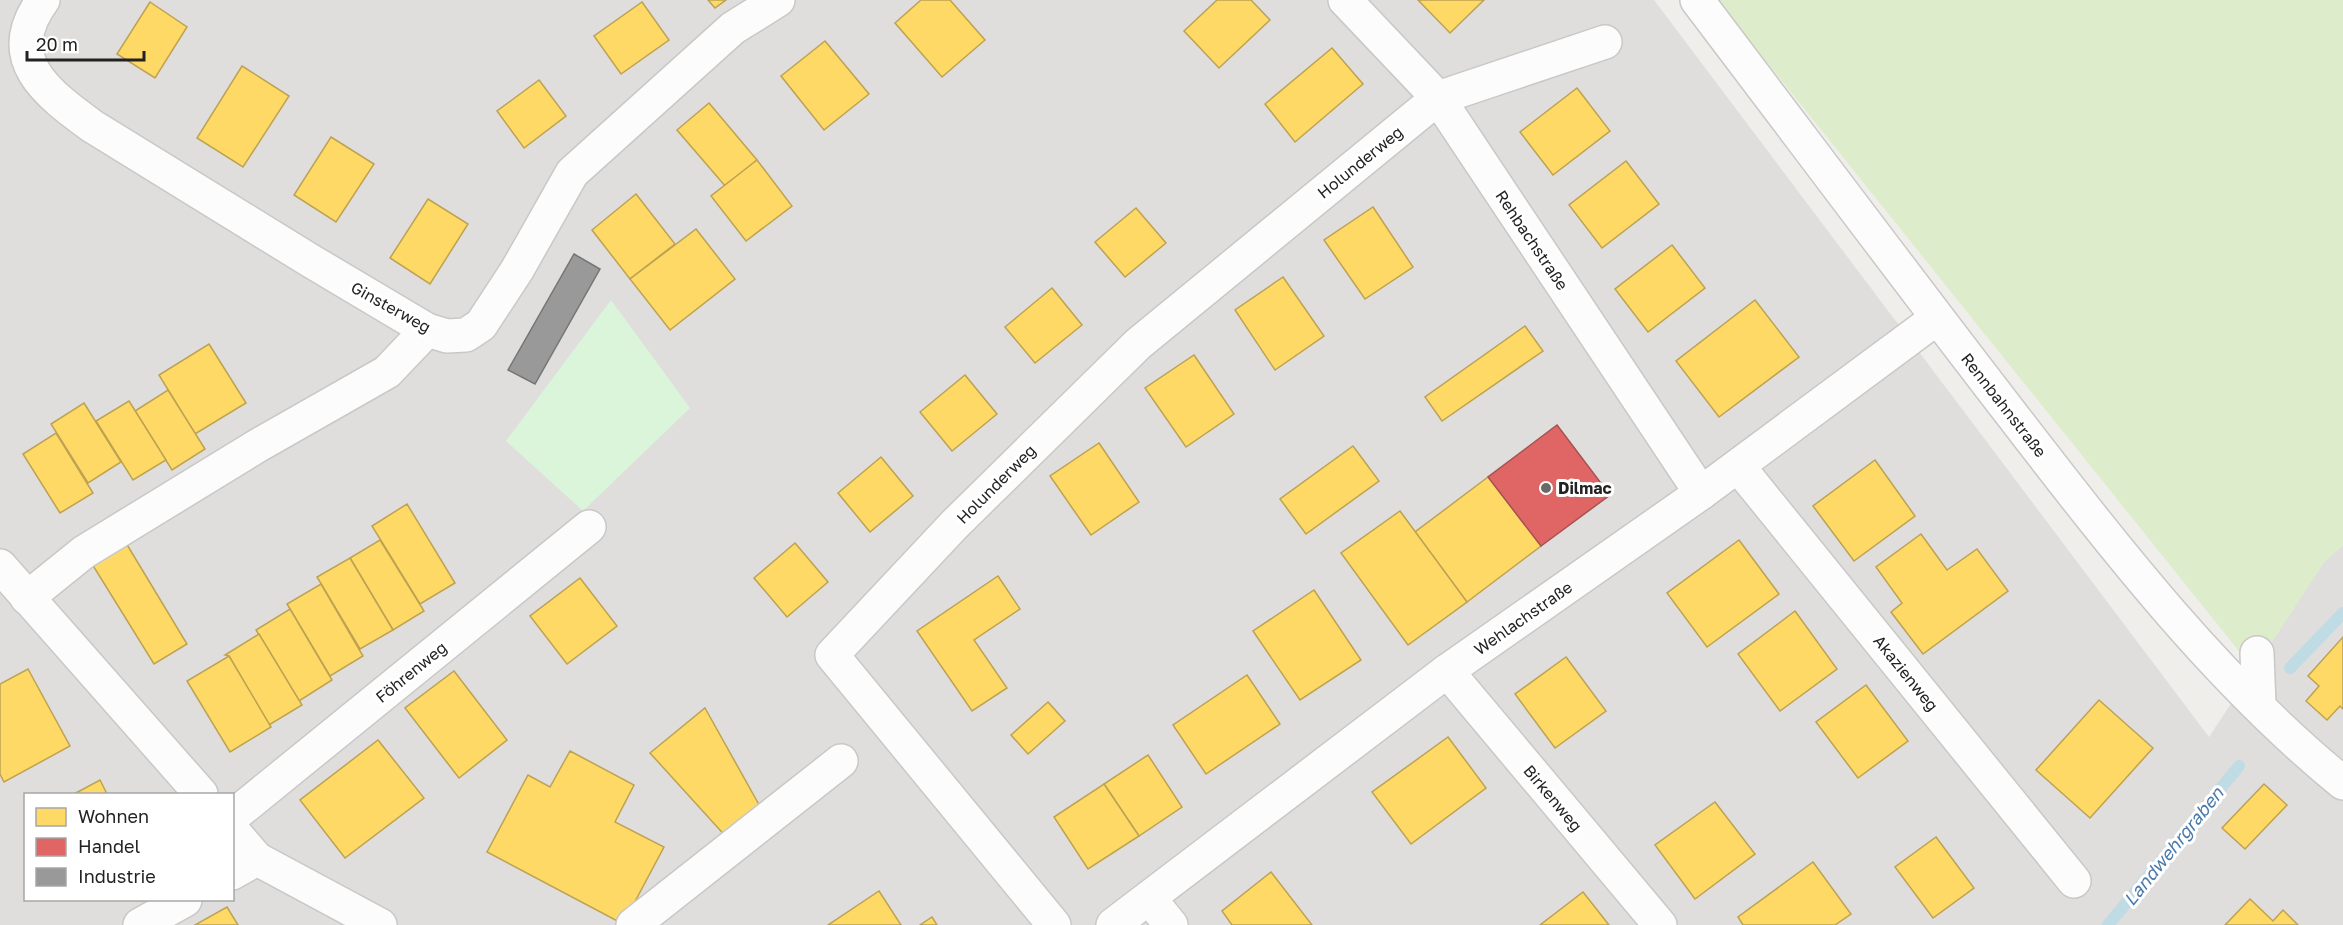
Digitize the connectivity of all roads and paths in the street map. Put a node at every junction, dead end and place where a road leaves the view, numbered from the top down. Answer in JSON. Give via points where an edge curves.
{"nodes":[{"id":1,"x":43,"y":0,"type":"edge"},
{"id":2,"x":778,"y":0,"type":"edge"},
{"id":3,"x":1345,"y":0,"type":"edge"},
{"id":4,"x":1697,"y":0,"type":"edge"},
{"id":5,"x":1605,"y":42,"type":"dead end"},
{"id":6,"x":1438,"y":98,"type":"junction"},
{"id":7,"x":1937,"y":318,"type":"junction"},
{"id":8,"x":427,"y":330,"type":"junction"},
{"id":9,"x":1738,"y":466,"type":"junction"},
{"id":10,"x":1701,"y":493,"type":"junction"},
{"id":11,"x":589,"y":527,"type":"dead end"},
{"id":12,"x":0,"y":566,"type":"edge"},
{"id":13,"x":27,"y":598,"type":"junction"},
{"id":14,"x":2257,"y":652,"type":"dead end"},
{"id":15,"x":1447,"y":671,"type":"junction"},
{"id":16,"x":2259,"y":706,"type":"junction"},
{"id":17,"x":842,"y":761,"type":"dead end"},
{"id":18,"x":2343,"y":783,"type":"edge"},
{"id":19,"x":199,"y":793,"type":"edge"},
{"id":20,"x":234,"y":815,"type":"edge"},
{"id":21,"x":234,"y":836,"type":"edge"},
{"id":22,"x":245,"y":866,"type":"edge"},
{"id":23,"x":2074,"y":881,"type":"dead end"},
{"id":24,"x":1149,"y":898,"type":"junction"},
{"id":25,"x":183,"y":901,"type":"edge"},
{"id":26,"x":140,"y":925,"type":"edge"},
{"id":27,"x":380,"y":925,"type":"edge"},
{"id":28,"x":633,"y":925,"type":"edge"},
{"id":29,"x":1054,"y":925,"type":"edge"},
{"id":30,"x":1113,"y":925,"type":"edge"},
{"id":31,"x":1171,"y":925,"type":"edge"},
{"id":32,"x":1660,"y":925,"type":"edge"}],
"edges":[{"from":1,"to":8,"type":"street","name":"Ginsterweg","via":[[26,29],[25,46],[43,88],[92,126]]},
{"from":2,"to":8,"type":"street","name":"Ginsterweg","via":[[733,28],[572,173],[481,325],[466,335],[447,336]]},
{"from":3,"to":6,"type":"street","name":"Rehbachstraße"},
{"from":4,"to":7,"type":"street","name":"Rennbahnstraße"},
{"from":5,"to":6,"type":"street"},
{"from":6,"to":10,"type":"street","name":"Rehbachstraße"},
{"from":6,"to":29,"type":"street","name":"Holunderweg","via":[[1138,344],[954,525],[832,655]]},
{"from":7,"to":9,"type":"street","name":"Wehlachstraße"},
{"from":7,"to":16,"type":"street","name":"Rennbahnstraße","via":[[2108,540],[2227,677]]},
{"from":8,"to":13,"type":"street","via":[[387,372],[84,552]]},
{"from":9,"to":10,"type":"street","name":"Wehlachstraße"},
{"from":9,"to":23,"type":"street","name":"Akazienweg"},
{"from":10,"to":15,"type":"street","name":"Wehlachstraße"},
{"from":11,"to":20,"type":"street","name":"Föhrenweg"},
{"from":12,"to":13,"type":"street"},
{"from":13,"to":19,"type":"street"},
{"from":14,"to":16,"type":"street"},
{"from":15,"to":24,"type":"street","name":"Wehlachstraße"},
{"from":15,"to":32,"type":"street","name":"Birkenweg"},
{"from":16,"to":18,"type":"street","name":"Rennbahnstraße"},
{"from":17,"to":28,"type":"street"},
{"from":21,"to":22,"type":"street"},
{"from":22,"to":27,"type":"street"},
{"from":24,"to":30,"type":"street","name":"Wehlachstraße"},
{"from":24,"to":31,"type":"street"},
{"from":25,"to":26,"type":"street"}]}
